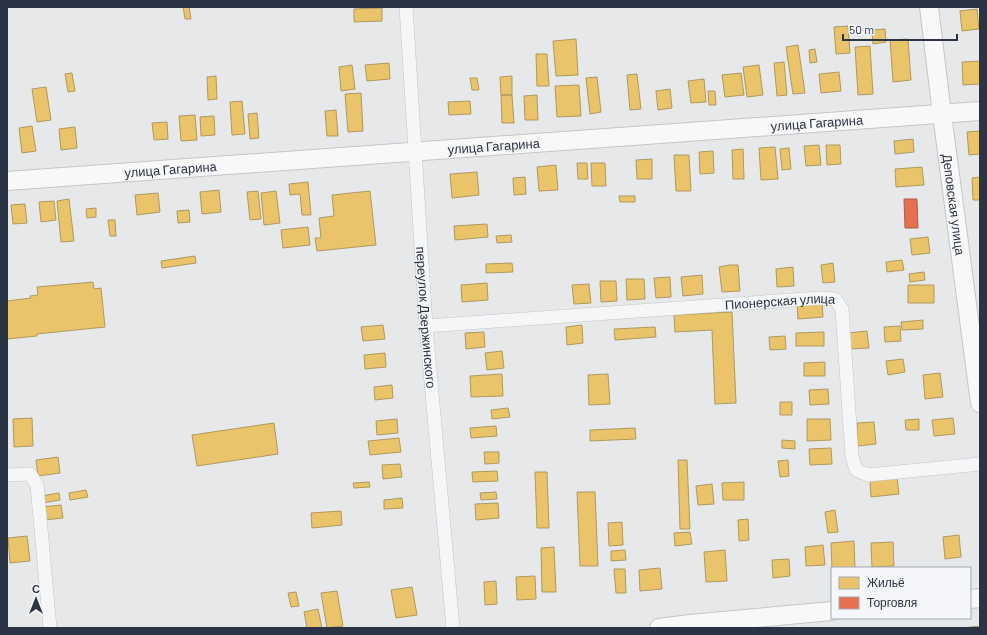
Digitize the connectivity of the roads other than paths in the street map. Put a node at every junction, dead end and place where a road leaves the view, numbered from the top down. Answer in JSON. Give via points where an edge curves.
{"nodes":[{"id":1,"x":406,"y":7,"type":"edge"},
{"id":2,"x":930,"y":7,"type":"edge"},
{"id":3,"x":980,"y":111,"type":"edge"},
{"id":4,"x":942,"y":114,"type":"junction"},
{"id":5,"x":415,"y":151,"type":"junction"},
{"id":6,"x":7,"y":182,"type":"edge"},
{"id":7,"x":426,"y":326,"type":"junction"},
{"id":8,"x":978,"y":367,"type":"edge"},
{"id":9,"x":980,"y":402,"type":"edge"},
{"id":10,"x":980,"y":464,"type":"edge"},
{"id":11,"x":7,"y":475,"type":"edge"},
{"id":12,"x":831,"y":611,"type":"edge"},
{"id":13,"x":50,"y":628,"type":"edge"},
{"id":14,"x":453,"y":628,"type":"edge"},
{"id":15,"x":659,"y":628,"type":"edge"}],
"edges":[{"from":1,"to":5,"type":"street","name":"переулок Дзержинского"},
{"from":2,"to":4,"type":"street","name":"Деповская улица"},
{"from":3,"to":4,"type":"street","name":"улица Гагарина"},
{"from":4,"to":5,"type":"street","name":"улица Гагарина"},
{"from":4,"to":8,"type":"street","name":"Деповская улица"},
{"from":5,"to":6,"type":"street","name":"улица Гагарина"},
{"from":5,"to":7,"type":"street","name":"переулок Дзержинского"},
{"from":7,"to":10,"type":"street","name":"Пионерская улица","via":[[835,299],[842,309],[852,456],[856,470],[868,474]]},
{"from":7,"to":14,"type":"street","name":"переулок Дзержинского"},
{"from":8,"to":9,"type":"street","name":"Деповская улица"},
{"from":11,"to":13,"type":"street","via":[[30,474],[37,485]]},
{"from":12,"to":15,"type":"street"}]}
